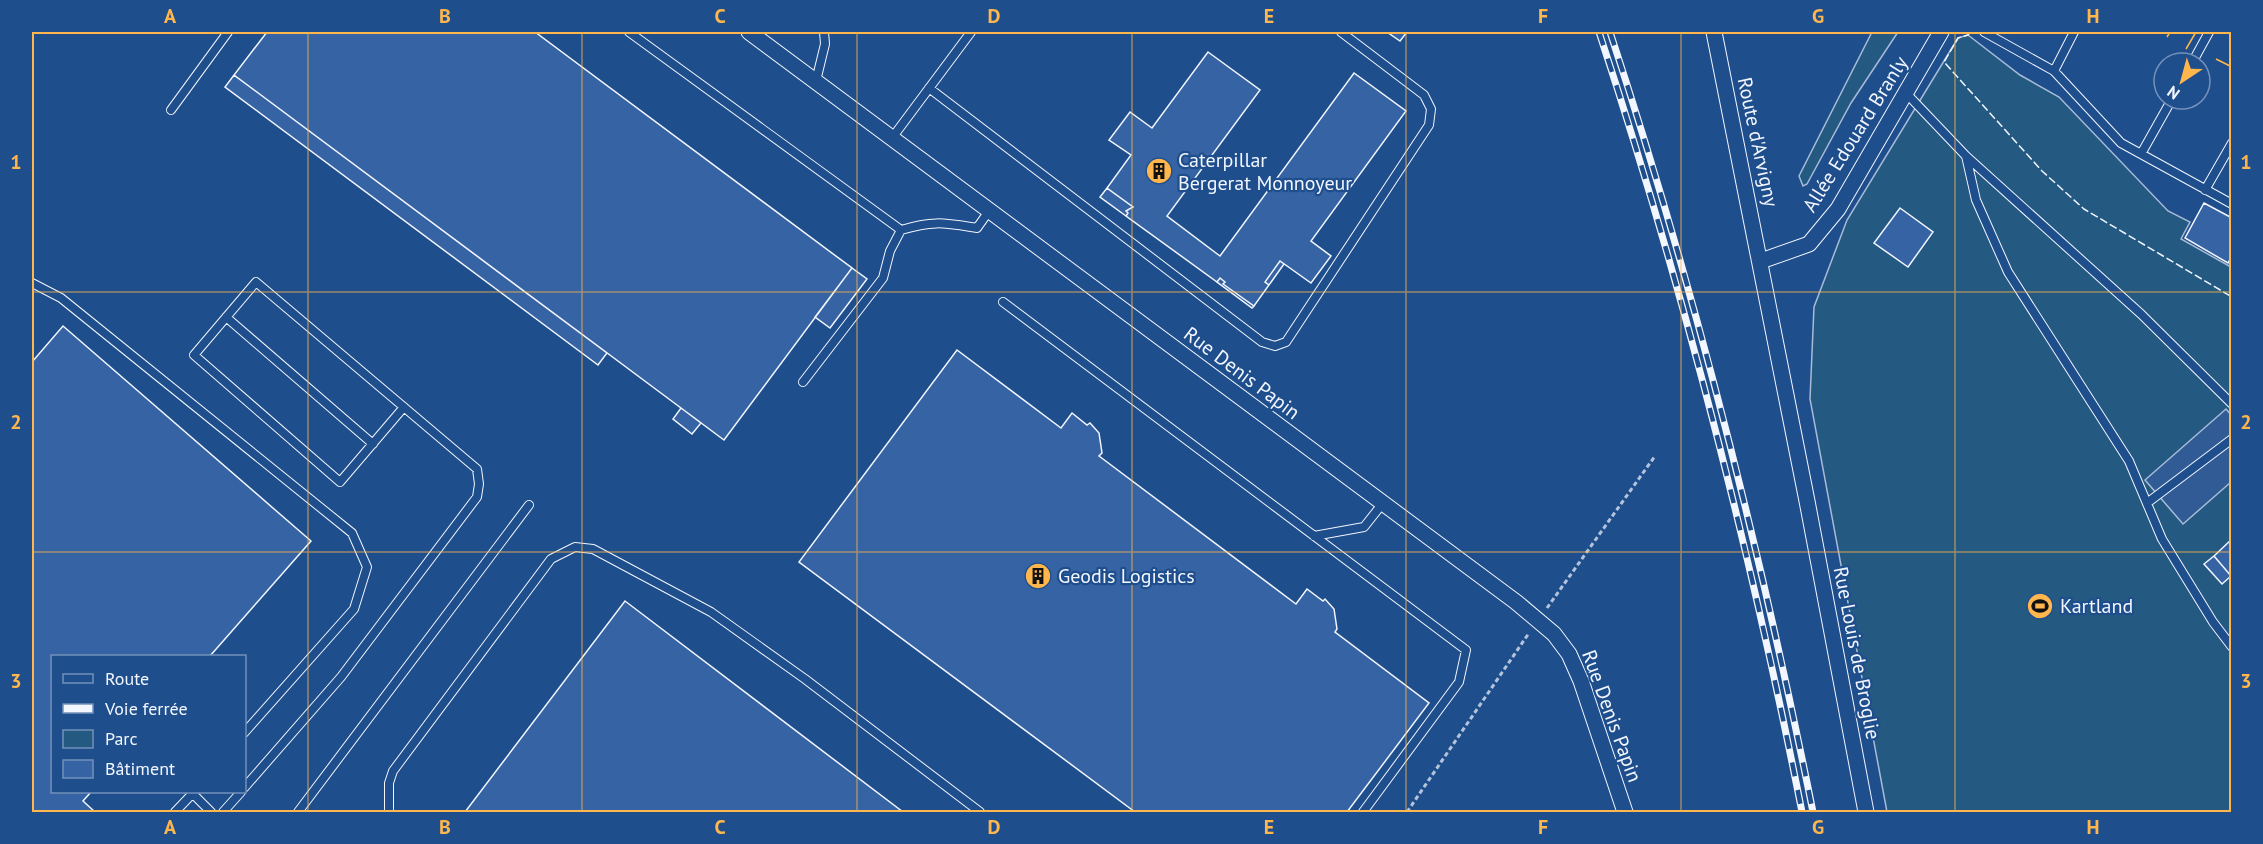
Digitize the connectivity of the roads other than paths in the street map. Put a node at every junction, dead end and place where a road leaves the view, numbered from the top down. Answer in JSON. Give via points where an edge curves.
{"nodes":[{"id":1,"x":228,"y":32,"type":"edge"},
{"id":2,"x":629,"y":32,"type":"edge"},
{"id":3,"x":749,"y":32,"type":"edge"},
{"id":4,"x":824,"y":32,"type":"edge"},
{"id":5,"x":971,"y":32,"type":"edge"},
{"id":6,"x":1341,"y":32,"type":"edge"},
{"id":7,"x":1714,"y":32,"type":"edge"},
{"id":8,"x":1941,"y":32,"type":"edge"},
{"id":9,"x":1988,"y":32,"type":"edge"},
{"id":10,"x":2074,"y":32,"type":"edge"},
{"id":11,"x":2209,"y":32,"type":"edge"},
{"id":12,"x":2199,"y":51,"type":"edge"},
{"id":13,"x":2054,"y":70,"type":"junction"},
{"id":14,"x":816,"y":81,"type":"junction"},
{"id":15,"x":929,"y":88,"type":"junction"},
{"id":16,"x":1906,"y":93,"type":"junction"},
{"id":17,"x":171,"y":110,"type":"dead end"},
{"id":18,"x":2165,"y":111,"type":"edge"},
{"id":19,"x":892,"y":138,"type":"junction"},
{"id":20,"x":2232,"y":142,"type":"edge"},
{"id":21,"x":2141,"y":154,"type":"junction"},
{"id":22,"x":1966,"y":156,"type":"junction"},
{"id":23,"x":2205,"y":190,"type":"junction"},
{"id":24,"x":2232,"y":204,"type":"edge"},
{"id":25,"x":989,"y":211,"type":"junction"},
{"id":26,"x":901,"y":230,"type":"junction"},
{"id":27,"x":1761,"y":261,"type":"junction"},
{"id":28,"x":32,"y":283,"type":"edge"},
{"id":29,"x":1003,"y":302,"type":"dead end"},
{"id":30,"x":226,"y":317,"type":"junction"},
{"id":31,"x":803,"y":382,"type":"dead end"},
{"id":32,"x":2232,"y":404,"type":"edge"},
{"id":33,"x":404,"y":407,"type":"junction"},
{"id":34,"x":2232,"y":439,"type":"edge"},
{"id":35,"x":373,"y":444,"type":"junction"},
{"id":36,"x":1807,"y":501,"type":"joint"},
{"id":37,"x":1383,"y":503,"type":"junction"},
{"id":38,"x":2146,"y":503,"type":"junction"},
{"id":39,"x":530,"y":505,"type":"dead end"},
{"id":40,"x":1314,"y":536,"type":"junction"},
{"id":41,"x":2232,"y":647,"type":"edge"},
{"id":42,"x":246,"y":732,"type":"edge"},
{"id":43,"x":246,"y":786,"type":"edge"},
{"id":44,"x":193,"y":793,"type":"edge"},
{"id":45,"x":240,"y":793,"type":"edge"},
{"id":46,"x":175,"y":813,"type":"edge"},
{"id":47,"x":211,"y":813,"type":"edge"},
{"id":48,"x":223,"y":813,"type":"edge"},
{"id":49,"x":298,"y":813,"type":"edge"},
{"id":50,"x":389,"y":813,"type":"edge"},
{"id":51,"x":980,"y":813,"type":"edge"},
{"id":52,"x":1363,"y":813,"type":"edge"},
{"id":53,"x":1625,"y":813,"type":"edge"},
{"id":54,"x":1866,"y":813,"type":"edge"}],
"edges":[{"from":1,"to":17,"type":"lane"},
{"from":2,"to":26,"type":"lane"},
{"from":3,"to":14,"type":"street","name":"Rue Denis Papin"},
{"from":4,"to":14,"type":"lane"},
{"from":5,"to":15,"type":"lane"},
{"from":6,"to":15,"type":"lane","via":[[1424,95],[1431,109],[1429,124],[1286,342],[1275,346],[1262,342]]},
{"from":7,"to":27,"type":"street","name":"Route d'Arvigny"},
{"from":8,"to":16,"type":"street","name":"Allée Edouard Branly"},
{"from":9,"to":13,"type":"lane"},
{"from":10,"to":13,"type":"lane"},
{"from":11,"to":12,"type":"lane"},
{"from":13,"to":21,"type":"lane","via":[[2121,143]]},
{"from":14,"to":19,"type":"street","name":"Rue Denis Papin"},
{"from":15,"to":19,"type":"lane"},
{"from":16,"to":22,"type":"lane"},
{"from":16,"to":27,"type":"street","name":"Allée Edouard Branly","via":[[1838,209],[1809,244]]},
{"from":18,"to":21,"type":"lane"},
{"from":19,"to":25,"type":"street","name":"Rue Denis Papin"},
{"from":20,"to":23,"type":"lane"},
{"from":21,"to":23,"type":"lane"},
{"from":22,"to":32,"type":"lane","via":[[2141,314]]},
{"from":22,"to":38,"type":"lane","via":[[1976,200],[2008,272],[2105,420],[2129,461]]},
{"from":23,"to":24,"type":"lane"},
{"from":25,"to":26,"type":"lane","via":[[977,228],[938,222]]},
{"from":25,"to":37,"type":"street","name":"Rue Denis Papin"},
{"from":26,"to":31,"type":"lane","via":[[883,278]]},
{"from":27,"to":36,"type":"street","name":"Route d'Arvigny"},
{"from":28,"to":42,"type":"lane","via":[[62,298],[352,533],[367,567],[354,609]]},
{"from":29,"to":40,"type":"lane"},
{"from":30,"to":33,"type":"lane","via":[[256,282]]},
{"from":30,"to":35,"type":"lane"},
{"from":30,"to":35,"type":"lane","via":[[194,355],[340,482]]},
{"from":33,"to":35,"type":"lane"},
{"from":33,"to":43,"type":"lane","via":[[477,469],[477,497],[341,677]]},
{"from":34,"to":38,"type":"lane"},
{"from":36,"to":54,"type":"street","name":"Rue Louis de Broglie"},
{"from":37,"to":40,"type":"lane","via":[[1364,527]]},
{"from":37,"to":53,"type":"street","name":"Rue Denis Papin","via":[[1554,634],[1569,654],[1581,681]]},
{"from":38,"to":41,"type":"lane","via":[[2162,539]]},
{"from":39,"to":49,"type":"lane"},
{"from":40,"to":52,"type":"lane","via":[[1466,650],[1459,682]]},
{"from":44,"to":46,"type":"lane"},
{"from":44,"to":47,"type":"lane"},
{"from":45,"to":48,"type":"lane"},
{"from":50,"to":51,"type":"lane","via":[[393,771],[551,559],[575,547],[593,549],[711,612]]}]}
